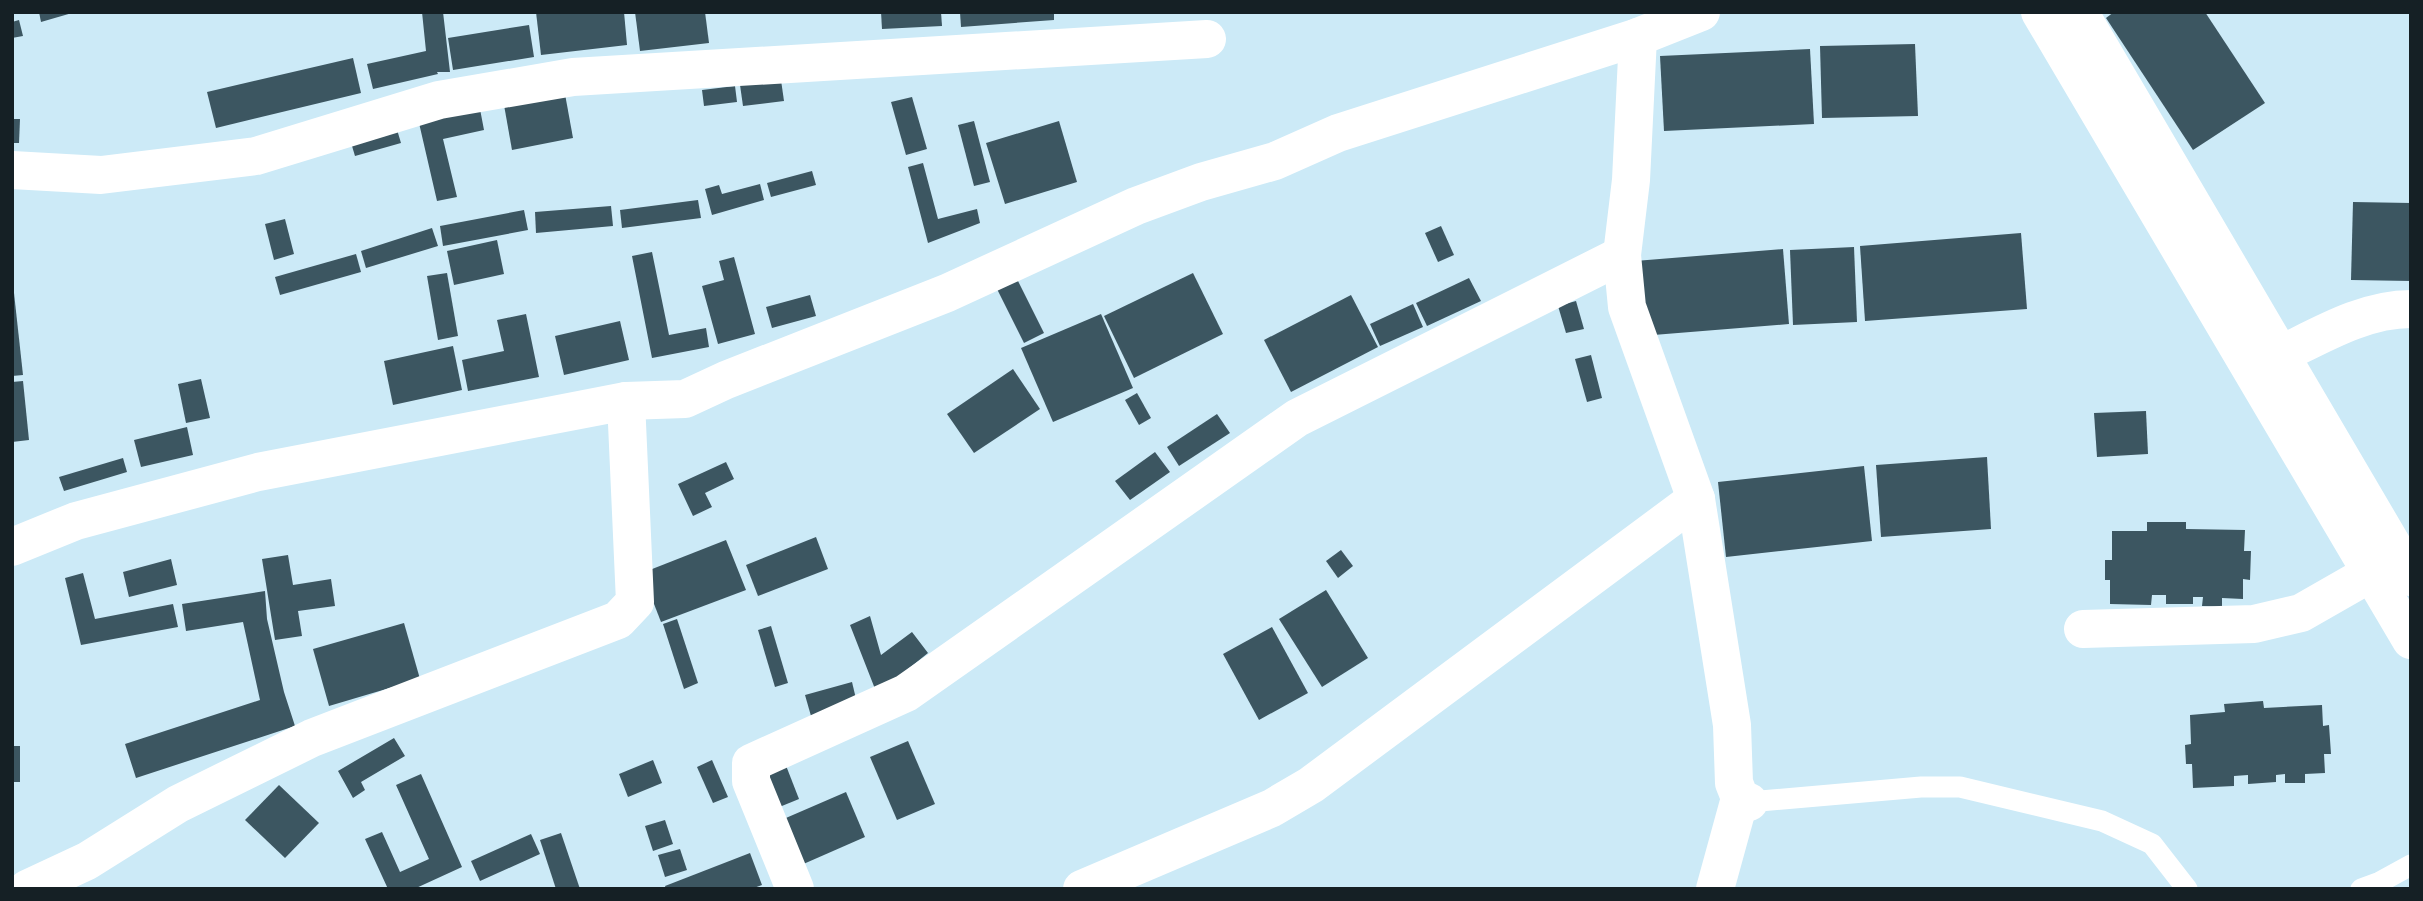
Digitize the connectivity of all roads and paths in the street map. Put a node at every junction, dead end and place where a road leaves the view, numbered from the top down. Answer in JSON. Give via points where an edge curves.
{"nodes":[{"id":1,"x":1701,"y":12,"type":"edge"},
{"id":2,"x":2040,"y":12,"type":"edge"},
{"id":3,"x":2080,"y":12,"type":"edge"},
{"id":4,"x":1639,"y":37,"type":"junction"},
{"id":5,"x":1208,"y":39,"type":"dead end"},
{"id":6,"x":12,"y":170,"type":"edge"},
{"id":7,"x":1622,"y":255,"type":"junction"},
{"id":8,"x":2411,"y":309,"type":"edge"},
{"id":9,"x":2280,"y":355,"type":"junction"},
{"id":10,"x":626,"y":401,"type":"junction"},
{"id":11,"x":1696,"y":499,"type":"junction"},
{"id":12,"x":12,"y":547,"type":"edge"},
{"id":13,"x":2391,"y":549,"type":"edge"},
{"id":14,"x":2411,"y":577,"type":"edge"},
{"id":15,"x":2083,"y":629,"type":"dead end"},
{"id":16,"x":2411,"y":640,"type":"edge"},
{"id":17,"x":1744,"y":800,"type":"junction"},
{"id":18,"x":2411,"y":865,"type":"edge"},
{"id":19,"x":27,"y":889,"type":"edge"},
{"id":20,"x":795,"y":889,"type":"edge"},
{"id":21,"x":1082,"y":889,"type":"edge"},
{"id":22,"x":1715,"y":889,"type":"edge"},
{"id":23,"x":2187,"y":889,"type":"edge"},
{"id":24,"x":2361,"y":889,"type":"edge"}],
"edges":[{"from":1,"to":4,"type":"street"},
{"from":2,"to":13,"type":"street"},
{"from":3,"to":9,"type":"street"},
{"from":4,"to":7,"type":"street"},
{"from":4,"to":10,"type":"street","via":[[1338,133],[1275,161],[1136,206],[947,293],[685,399]]},
{"from":5,"to":6,"type":"street","via":[[573,77],[439,100],[256,156],[101,175]]},
{"from":7,"to":11,"type":"street","via":[[1627,307]]},
{"from":7,"to":20,"type":"street","via":[[1297,418],[906,693],[751,763],[751,781]]},
{"from":8,"to":9,"type":"street","via":[[2374,313]]},
{"from":9,"to":13,"type":"street"},
{"from":10,"to":12,"type":"street","via":[[258,472],[76,520]]},
{"from":10,"to":19,"type":"street","via":[[635,602],[618,620],[312,738],[178,804],[87,861]]},
{"from":11,"to":17,"type":"street","via":[[1731,725],[1734,783]]},
{"from":11,"to":21,"type":"street","via":[[1311,785],[1272,808]]},
{"from":13,"to":14,"type":"street"},
{"from":13,"to":15,"type":"street","via":[[2301,613],[2278,620]]},
{"from":13,"to":16,"type":"street"},
{"from":17,"to":22,"type":"street"},
{"from":17,"to":23,"type":"lane","via":[[1960,787],[2102,821],[2152,844]]},
{"from":18,"to":24,"type":"lane"}]}
